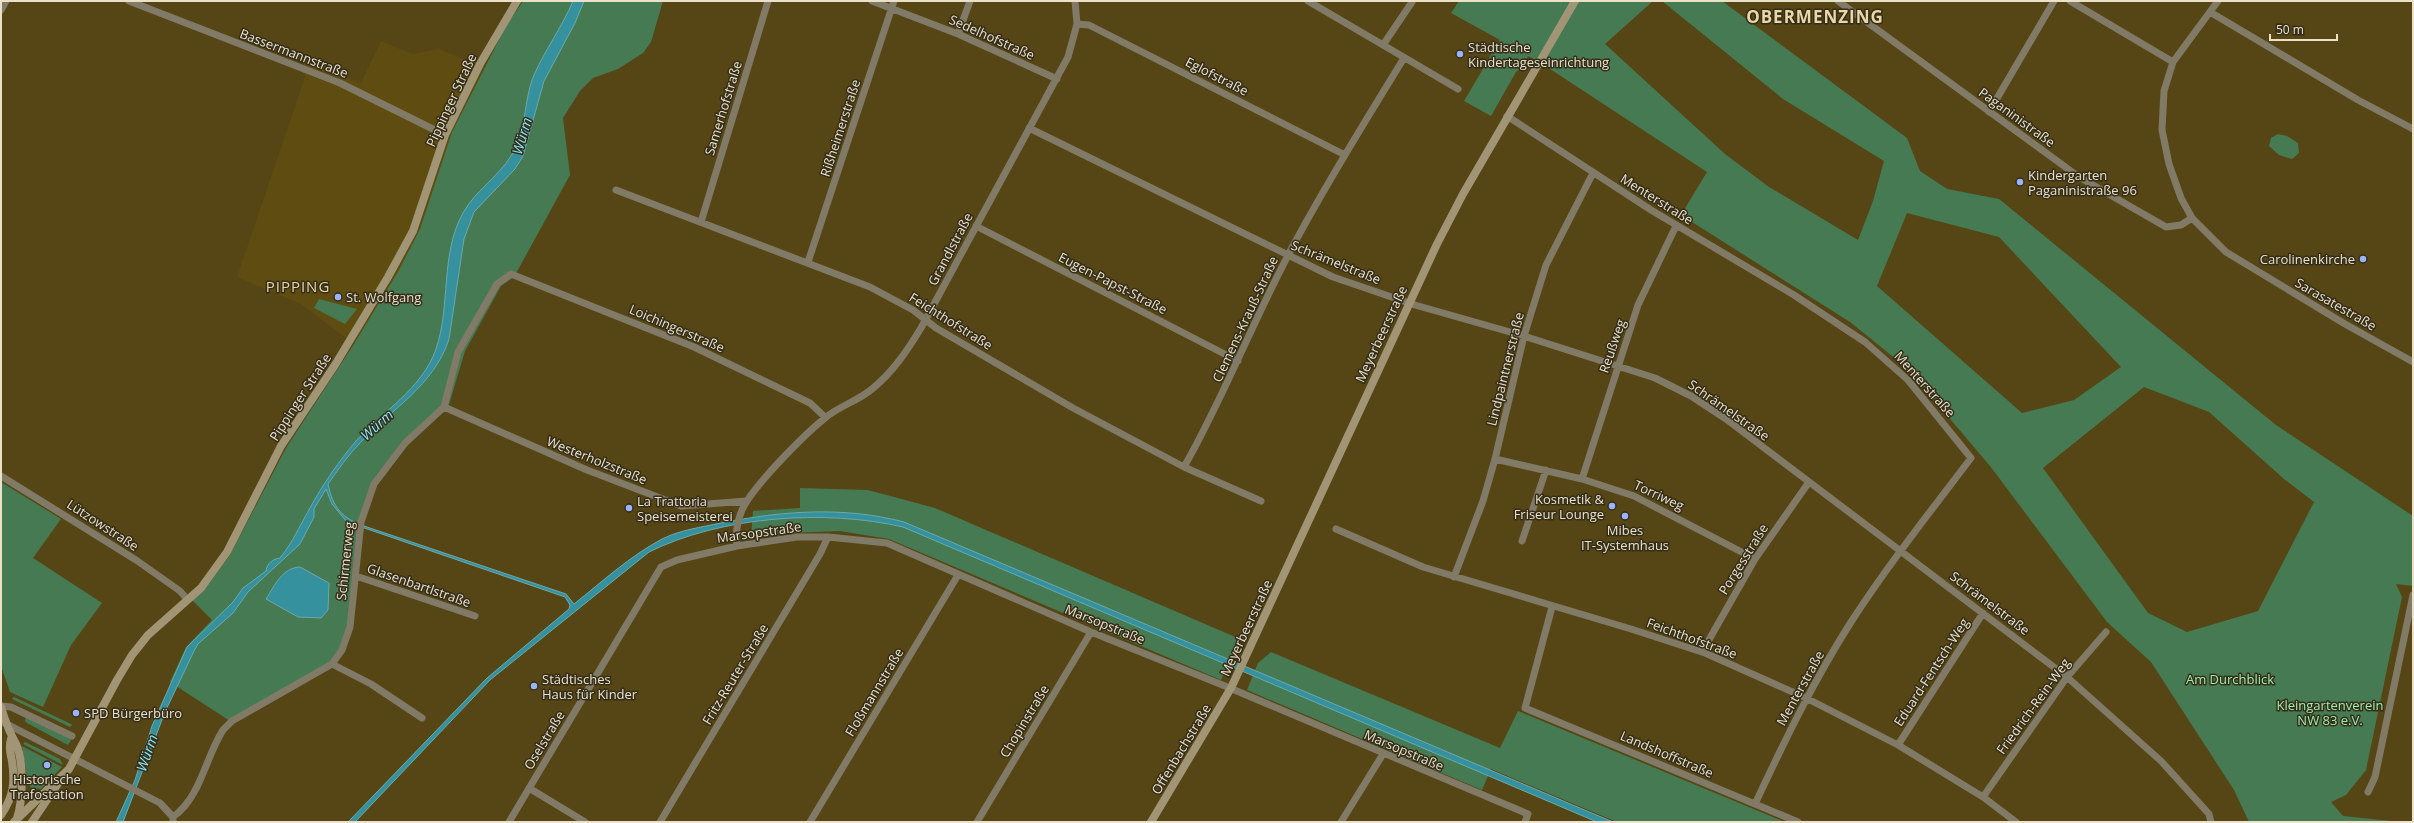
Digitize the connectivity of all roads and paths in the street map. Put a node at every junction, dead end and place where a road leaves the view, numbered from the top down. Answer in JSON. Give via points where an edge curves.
{"nodes":[{"id":1,"x":6,"y":1,"type":"edge"},
{"id":2,"x":129,"y":1,"type":"edge"},
{"id":3,"x":517,"y":1,"type":"edge"},
{"id":4,"x":768,"y":1,"type":"edge"},
{"id":5,"x":872,"y":1,"type":"edge"},
{"id":6,"x":894,"y":1,"type":"edge"},
{"id":7,"x":970,"y":1,"type":"edge"},
{"id":8,"x":1074,"y":1,"type":"edge"},
{"id":9,"x":1308,"y":1,"type":"edge"},
{"id":10,"x":1575,"y":1,"type":"edge"},
{"id":11,"x":1838,"y":1,"type":"edge"},
{"id":12,"x":2054,"y":1,"type":"edge"},
{"id":13,"x":2070,"y":1,"type":"edge"},
{"id":14,"x":2218,"y":1,"type":"edge"},
{"id":15,"x":1412,"y":2,"type":"dead end"},
{"id":16,"x":891,"y":9,"type":"junction"},
{"id":17,"x":1,"y":10,"type":"edge"},
{"id":18,"x":2210,"y":12,"type":"junction"},
{"id":19,"x":1077,"y":24,"type":"junction"},
{"id":20,"x":958,"y":34,"type":"junction"},
{"id":21,"x":1384,"y":45,"type":"junction"},
{"id":22,"x":1404,"y":58,"type":"junction"},
{"id":23,"x":2173,"y":62,"type":"junction"},
{"id":24,"x":1057,"y":79,"type":"junction"},
{"id":25,"x":1458,"y":89,"type":"dead end"},
{"id":26,"x":1989,"y":112,"type":"junction"},
{"id":27,"x":1508,"y":116,"type":"junction"},
{"id":28,"x":1030,"y":128,"type":"junction"},
{"id":29,"x":2413,"y":129,"type":"edge"},
{"id":30,"x":445,"y":135,"type":"junction"},
{"id":31,"x":1345,"y":155,"type":"junction"},
{"id":32,"x":1593,"y":173,"type":"junction"},
{"id":33,"x":616,"y":190,"type":"dead end"},
{"id":34,"x":2192,"y":218,"type":"junction"},
{"id":35,"x":701,"y":222,"type":"junction"},
{"id":36,"x":976,"y":226,"type":"junction"},
{"id":37,"x":1676,"y":226,"type":"junction"},
{"id":38,"x":1288,"y":256,"type":"junction"},
{"id":39,"x":808,"y":262,"type":"junction"},
{"id":40,"x":1408,"y":303,"type":"junction"},
{"id":41,"x":926,"y":320,"type":"junction"},
{"id":42,"x":1524,"y":336,"type":"junction"},
{"id":43,"x":1238,"y":361,"type":"junction"},
{"id":44,"x":2413,"y":362,"type":"edge"},
{"id":45,"x":1618,"y":365,"type":"junction"},
{"id":46,"x":444,"y":407,"type":"junction"},
{"id":47,"x":825,"y":417,"type":"junction"},
{"id":48,"x":1495,"y":459,"type":"junction"},
{"id":49,"x":1184,"y":467,"type":"junction"},
{"id":50,"x":1546,"y":470,"type":"junction"},
{"id":51,"x":1,"y":476,"type":"edge"},
{"id":52,"x":1582,"y":479,"type":"junction"},
{"id":53,"x":1809,"y":482,"type":"junction"},
{"id":54,"x":747,"y":501,"type":"junction"},
{"id":55,"x":1261,"y":501,"type":"dead end"},
{"id":56,"x":1336,"y":529,"type":"dead end"},
{"id":57,"x":828,"y":537,"type":"junction"},
{"id":58,"x":1522,"y":540,"type":"dead end"},
{"id":59,"x":737,"y":546,"type":"junction"},
{"id":60,"x":1900,"y":552,"type":"junction"},
{"id":61,"x":1755,"y":559,"type":"junction"},
{"id":62,"x":661,"y":567,"type":"joint"},
{"id":63,"x":958,"y":575,"type":"junction"},
{"id":64,"x":356,"y":576,"type":"junction"},
{"id":65,"x":1454,"y":577,"type":"junction"},
{"id":66,"x":2413,"y":595,"type":"edge"},
{"id":67,"x":187,"y":600,"type":"junction"},
{"id":68,"x":1552,"y":607,"type":"junction"},
{"id":69,"x":1983,"y":613,"type":"junction"},
{"id":70,"x":475,"y":616,"type":"dead end"},
{"id":71,"x":1091,"y":632,"type":"junction"},
{"id":72,"x":2106,"y":632,"type":"dead end"},
{"id":73,"x":1702,"y":652,"type":"junction"},
{"id":74,"x":332,"y":664,"type":"junction"},
{"id":75,"x":2068,"y":677,"type":"junction"},
{"id":76,"x":1231,"y":688,"type":"junction"},
{"id":77,"x":1806,"y":698,"type":"junction"},
{"id":78,"x":1,"y":707,"type":"edge"},
{"id":79,"x":422,"y":718,"type":"dead end"},
{"id":80,"x":4,"y":722,"type":"edge"},
{"id":81,"x":72,"y":736,"type":"dead end"},
{"id":82,"x":11,"y":739,"type":"junction"},
{"id":83,"x":1898,"y":745,"type":"junction"},
{"id":84,"x":1383,"y":754,"type":"junction"},
{"id":85,"x":76,"y":758,"type":"junction"},
{"id":86,"x":61,"y":778,"type":"junction"},
{"id":87,"x":529,"y":788,"type":"junction"},
{"id":88,"x":2368,"y":792,"type":"dead end"},
{"id":89,"x":1982,"y":797,"type":"junction"},
{"id":90,"x":1755,"y":804,"type":"junction"},
{"id":91,"x":1,"y":815,"type":"edge"},
{"id":92,"x":173,"y":820,"type":"edge"},
{"id":93,"x":15,"y":821,"type":"edge"},
{"id":94,"x":32,"y":822,"type":"edge"},
{"id":95,"x":509,"y":822,"type":"edge"},
{"id":96,"x":585,"y":822,"type":"edge"},
{"id":97,"x":660,"y":822,"type":"edge"},
{"id":98,"x":810,"y":822,"type":"edge"},
{"id":99,"x":977,"y":822,"type":"edge"},
{"id":100,"x":1151,"y":822,"type":"edge"},
{"id":101,"x":1342,"y":822,"type":"edge"},
{"id":102,"x":1525,"y":822,"type":"edge"},
{"id":103,"x":1798,"y":822,"type":"edge"},
{"id":104,"x":2016,"y":822,"type":"edge"},
{"id":105,"x":2211,"y":822,"type":"edge"}],
"edges":[{"from":1,"to":17,"type":"street"},
{"from":2,"to":30,"type":"street","name":"Bassermannstraße","via":[[340,83]]},
{"from":3,"to":30,"type":"street","name":"Pippinger Straße","via":[[484,57]]},
{"from":4,"to":35,"type":"street","name":"Samerhofstraße"},
{"from":5,"to":16,"type":"street","name":"Sedelhofstraße"},
{"from":6,"to":16,"type":"street","name":"Rißheimerstraße"},
{"from":7,"to":20,"type":"street"},
{"from":8,"to":19,"type":"street","name":"Grandlstraße"},
{"from":9,"to":21,"type":"street"},
{"from":10,"to":27,"type":"street","name":"Meyerbeerstraße"},
{"from":11,"to":26,"type":"street","name":"Paganinistraße"},
{"from":12,"to":26,"type":"street"},
{"from":13,"to":23,"type":"street"},
{"from":14,"to":18,"type":"street","name":"Sarasatestraße"},
{"from":15,"to":21,"type":"street"},
{"from":16,"to":20,"type":"street","name":"Sedelhofstraße"},
{"from":16,"to":39,"type":"street","name":"Rißheimerstraße"},
{"from":18,"to":23,"type":"street","name":"Sarasatestraße"},
{"from":18,"to":29,"type":"street","via":[[2358,100]]},
{"from":19,"to":24,"type":"street","name":"Grandlstraße","via":[[1068,57]]},
{"from":19,"to":31,"type":"street","name":"Eglofstraße","via":[[1089,25]]},
{"from":20,"to":24,"type":"street","name":"Sedelhofstraße"},
{"from":21,"to":22,"type":"street"},
{"from":22,"to":25,"type":"street"},
{"from":22,"to":31,"type":"street","name":"Clemens-Krauß-Straße"},
{"from":23,"to":34,"type":"street","name":"Sarasatestraße","via":[[2164,91],[2162,130],[2169,164],[2181,198]]},
{"from":24,"to":28,"type":"street","name":"Grandlstraße"},
{"from":26,"to":34,"type":"street","name":"Paganinistraße","via":[[2079,177],[2166,227],[2181,225]]},
{"from":27,"to":32,"type":"street","name":"Menterstraße"},
{"from":27,"to":40,"type":"street","name":"Meyerbeerstraße","via":[[1463,194]]},
{"from":28,"to":36,"type":"street","name":"Grandlstraße"},
{"from":28,"to":38,"type":"street","name":"Schrämelstraße"},
{"from":30,"to":67,"type":"street","name":"Pippinger Straße","via":[[412,231],[388,277],[335,365],[281,446],[227,552],[201,588]]},
{"from":31,"to":38,"type":"street","name":"Clemens-Krauß-Straße"},
{"from":32,"to":37,"type":"street","name":"Menterstraße"},
{"from":32,"to":42,"type":"street","name":"Lindpaintnerstraße","via":[[1546,265]]},
{"from":33,"to":35,"type":"street","name":"Feichthofstraße"},
{"from":34,"to":44,"type":"street","name":"Sarasatestraße","via":[[2226,252]]},
{"from":35,"to":39,"type":"street","name":"Feichthofstraße"},
{"from":36,"to":41,"type":"street","name":"Grandlstraße"},
{"from":36,"to":43,"type":"street","name":"Eugen-Papst-Straße"},
{"from":37,"to":45,"type":"street","name":"Reußweg","via":[[1638,305]]},
{"from":37,"to":60,"type":"street","name":"Menterstraße","via":[[1794,295],[1865,342],[1908,380],[1971,458]]},
{"from":38,"to":40,"type":"street","name":"Schrämelstraße","via":[[1333,277]]},
{"from":38,"to":43,"type":"street","name":"Clemens-Krauß-Straße"},
{"from":39,"to":41,"type":"street","name":"Feichthofstraße","via":[[870,287]]},
{"from":40,"to":42,"type":"street","name":"Schrämelstraße"},
{"from":40,"to":76,"type":"street","name":"Meyerbeerstraße"},
{"from":41,"to":47,"type":"street","name":"Grandlstraße","via":[[899,363],[871,390]]},
{"from":41,"to":49,"type":"street","name":"Feichthofstraße","via":[[1073,408]]},
{"from":42,"to":45,"type":"street","name":"Schrämelstraße"},
{"from":42,"to":48,"type":"street","name":"Lindpaintnerstraße"},
{"from":43,"to":49,"type":"street","name":"Clemens-Krauß-Straße","via":[[1211,419]]},
{"from":45,"to":52,"type":"street","name":"Reußweg"},
{"from":45,"to":53,"type":"street","name":"Schrämelstraße","via":[[1655,378],[1691,396]]},
{"from":46,"to":47,"type":"street","name":"Loichingerstraße","via":[[458,352],[497,284],[512,274],[694,347],[810,403]]},
{"from":46,"to":54,"type":"street","name":"Westerholzstraße","via":[[587,470],[681,506]]},
{"from":46,"to":64,"type":"street","name":"Schirmerweg","via":[[405,443],[374,484],[361,522]]},
{"from":47,"to":54,"type":"street","name":"Grandlstraße","via":[[782,460]]},
{"from":48,"to":50,"type":"street","name":"Torriweg"},
{"from":48,"to":65,"type":"street","name":"Lindpaintnerstraße","via":[[1483,501]]},
{"from":49,"to":55,"type":"street","name":"Feichthofstraße"},
{"from":50,"to":52,"type":"street","name":"Torriweg"},
{"from":50,"to":58,"type":"street"},
{"from":51,"to":67,"type":"street","name":"Lützowstraße","via":[[136,560],[180,591]]},
{"from":52,"to":61,"type":"street","name":"Torriweg","via":[[1634,496]]},
{"from":53,"to":60,"type":"street","name":"Schrämelstraße"},
{"from":53,"to":61,"type":"street","name":"Porgesstraße"},
{"from":54,"to":59,"type":"street","name":"Grandlstraße","via":[[741,511],[736,530]]},
{"from":56,"to":65,"type":"street","name":"Feichthofstraße","via":[[1423,567]]},
{"from":57,"to":59,"type":"street","name":"Marsopstraße","via":[[797,537]]},
{"from":57,"to":63,"type":"street","name":"Marsopstraße","via":[[887,543]]},
{"from":57,"to":97,"type":"street","name":"Fritz-Reuter-Straße"},
{"from":59,"to":62,"type":"street","name":"Marsopstraße","via":[[677,560]]},
{"from":60,"to":69,"type":"street","name":"Schrämelstraße"},
{"from":60,"to":77,"type":"street","name":"Menterstraße","via":[[1851,622]]},
{"from":61,"to":73,"type":"street","name":"Porgesstraße"},
{"from":62,"to":87,"type":"street","name":"Oselstraße"},
{"from":63,"to":71,"type":"street","name":"Marsopstraße"},
{"from":63,"to":98,"type":"street","name":"Floßmannstraße"},
{"from":64,"to":70,"type":"street","name":"Glasenbartlstraße"},
{"from":64,"to":74,"type":"street","name":"Schirmerweg","via":[[350,628],[342,650]]},
{"from":65,"to":68,"type":"street","name":"Feichthofstraße"},
{"from":66,"to":88,"type":"street","via":[[2375,778]]},
{"from":67,"to":85,"type":"street","name":"Pippinger Straße","via":[[148,635],[132,655]]},
{"from":68,"to":73,"type":"street","name":"Feichthofstraße"},
{"from":68,"to":90,"type":"street","name":"Landshoffstraße","via":[[1525,708]]},
{"from":69,"to":75,"type":"street","name":"Schrämelstraße"},
{"from":69,"to":83,"type":"street","name":"Eduard-Fentsch-Weg"},
{"from":71,"to":76,"type":"street","name":"Marsopstraße"},
{"from":71,"to":99,"type":"street","name":"Chopinstraße"},
{"from":72,"to":75,"type":"street","name":"Friedrich-Rein-Weg"},
{"from":73,"to":77,"type":"street","name":"Feichthofstraße"},
{"from":74,"to":79,"type":"street","via":[[370,684]]},
{"from":74,"to":92,"type":"street","name":"Schirmerweg","via":[[232,721],[223,730],[191,800]]},
{"from":75,"to":89,"type":"street","name":"Friedrich-Rein-Weg"},
{"from":75,"to":105,"type":"street","name":"Schrämelstraße","via":[[2161,761],[2209,814]]},
{"from":76,"to":84,"type":"street","name":"Marsopstraße"},
{"from":76,"to":100,"type":"street","name":"Offenbachstraße"},
{"from":77,"to":83,"type":"street","name":"Feichthofstraße"},
{"from":77,"to":90,"type":"street","name":"Menterstraße"},
{"from":78,"to":80,"type":"street"},
{"from":78,"to":81,"type":"street","via":[[11,707]]},
{"from":80,"to":82,"type":"street"},
{"from":80,"to":85,"type":"street"},
{"from":82,"to":91,"type":"street","via":[[9,747],[14,788],[11,799]]},
{"from":82,"to":93,"type":"street","via":[[16,745],[22,776],[21,801]]},
{"from":83,"to":89,"type":"street","name":"Feichthofstraße"},
{"from":84,"to":101,"type":"street"},
{"from":84,"to":102,"type":"street","name":"Marsopstraße","via":[[1528,814]]},
{"from":85,"to":86,"type":"street","name":"Pippinger Straße"},
{"from":85,"to":92,"type":"street","via":[[160,803]]},
{"from":86,"to":93,"type":"street","name":"Pippinger Straße"},
{"from":86,"to":94,"type":"street","name":"Pippinger Straße"},
{"from":87,"to":95,"type":"street","name":"Oselstraße"},
{"from":87,"to":96,"type":"street"},
{"from":89,"to":104,"type":"street","name":"Feichthofstraße"},
{"from":90,"to":103,"type":"street","name":"Landshoffstraße"}]}
